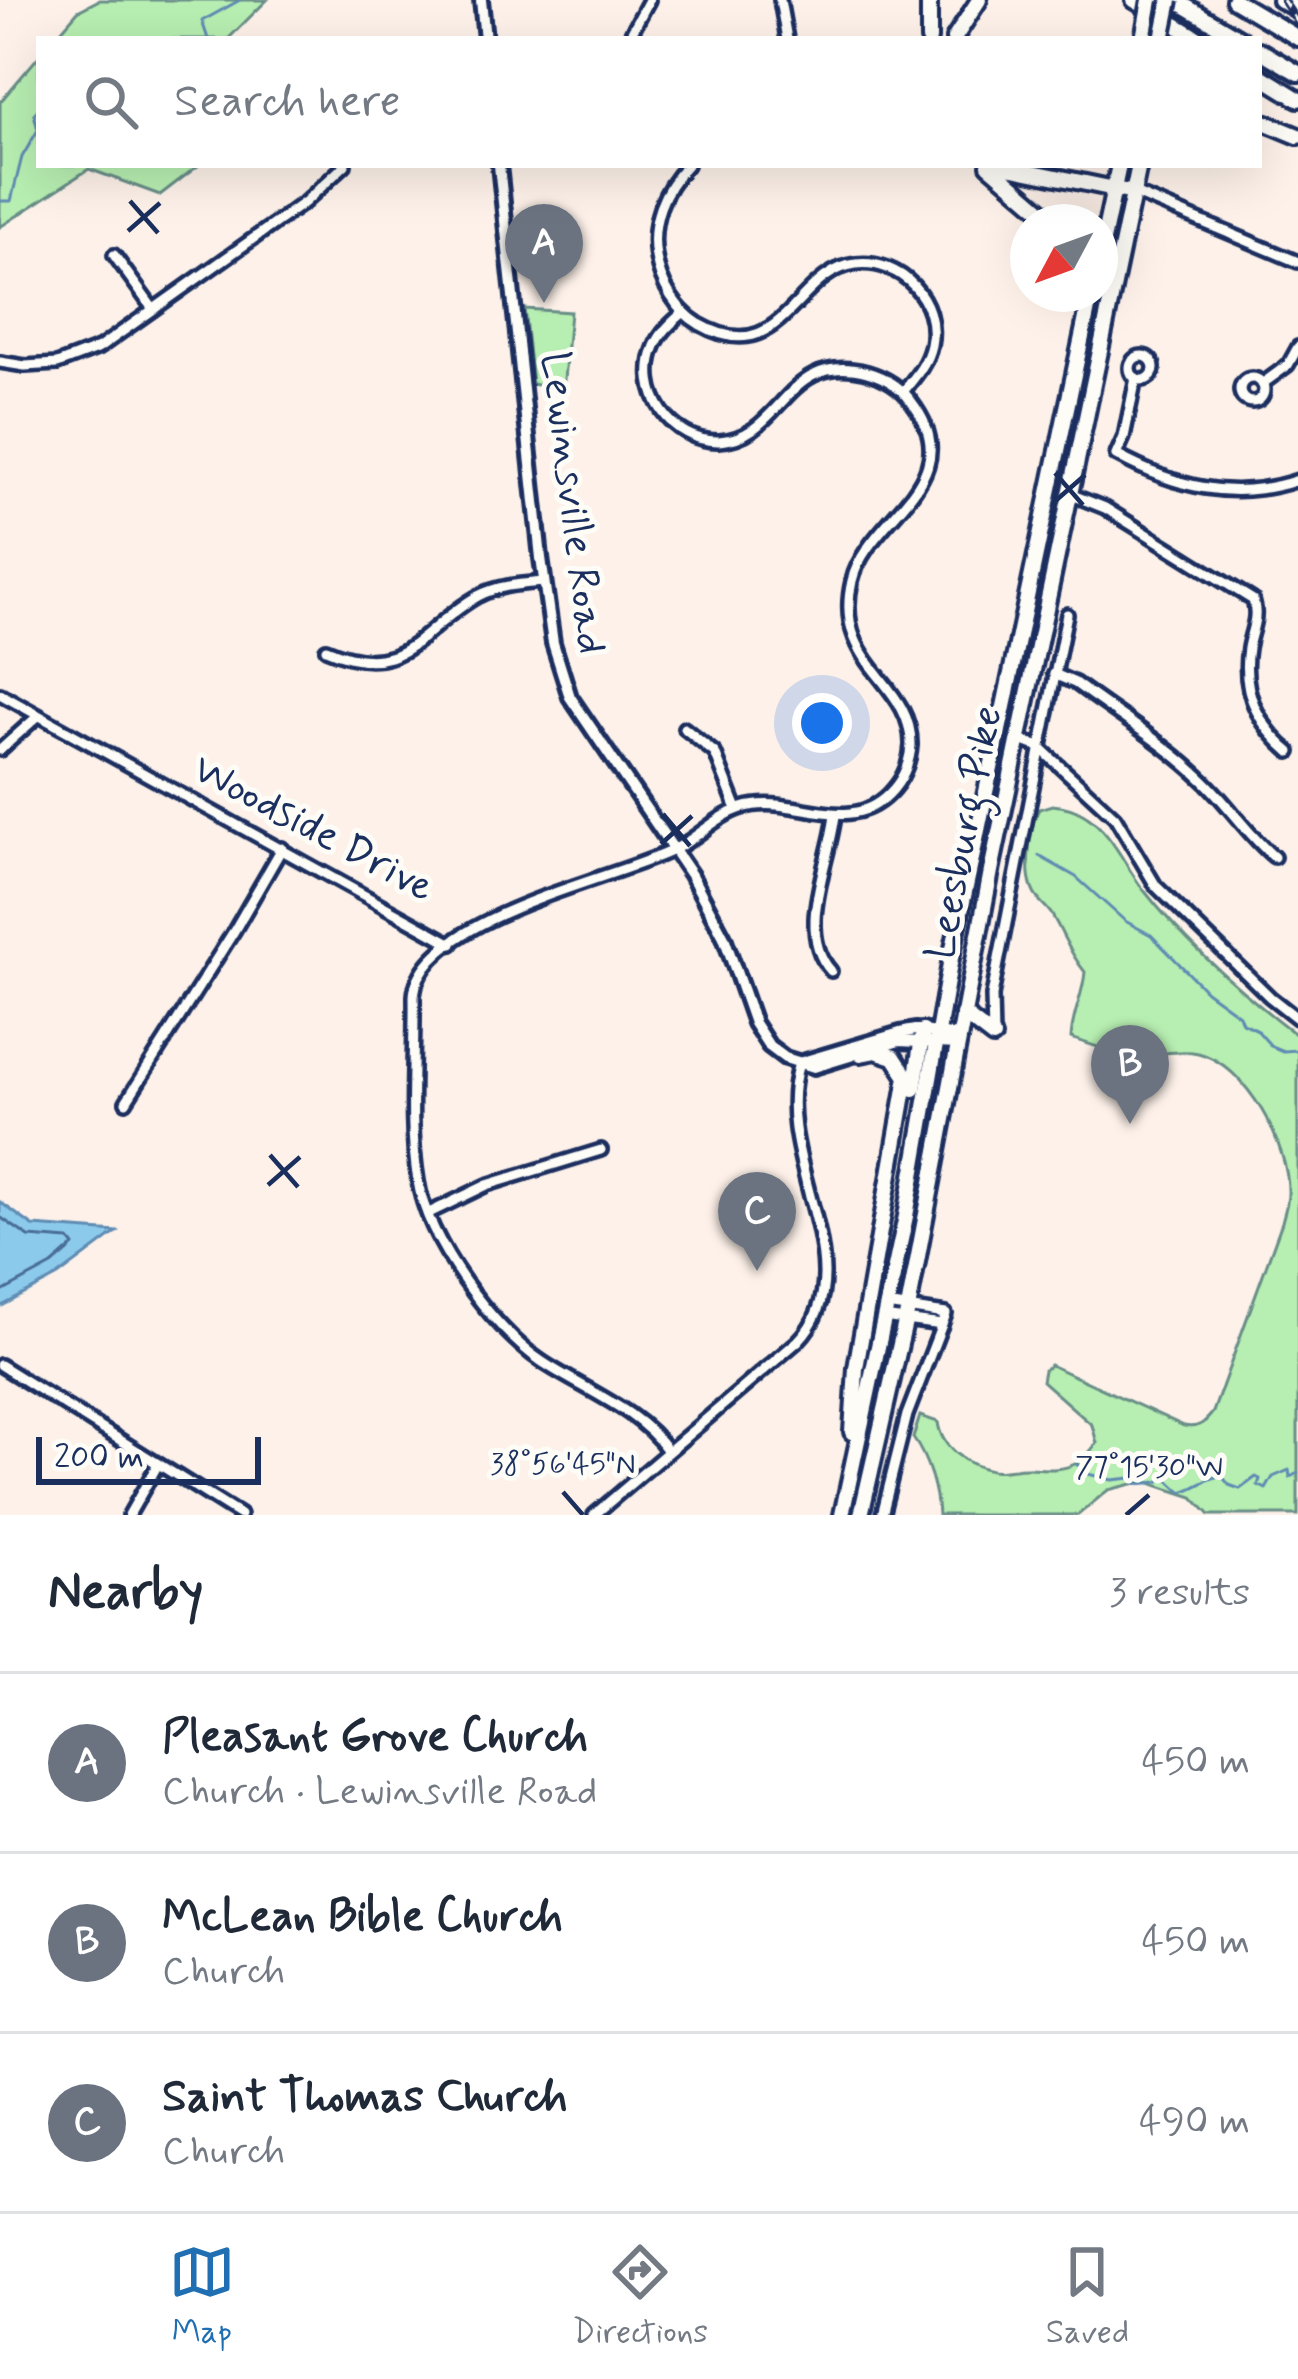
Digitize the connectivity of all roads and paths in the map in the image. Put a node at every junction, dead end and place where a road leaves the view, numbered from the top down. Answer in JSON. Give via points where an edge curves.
{"nodes":[{"id":1,"x":481,"y":0,"type":"edge"},
{"id":2,"x":649,"y":0,"type":"edge"},
{"id":3,"x":780,"y":0,"type":"edge"},
{"id":4,"x":928,"y":0,"type":"edge"},
{"id":5,"x":979,"y":0,"type":"edge"},
{"id":6,"x":1172,"y":0,"type":"edge"},
{"id":7,"x":1234,"y":0,"type":"edge"},
{"id":8,"x":1280,"y":0,"type":"edge"},
{"id":9,"x":1138,"y":1,"type":"edge"},
{"id":10,"x":1298,"y":10,"type":"edge"},
{"id":11,"x":485,"y":36,"type":"edge"},
{"id":12,"x":630,"y":36,"type":"edge"},
{"id":13,"x":786,"y":36,"type":"edge"},
{"id":14,"x":929,"y":36,"type":"edge"},
{"id":15,"x":956,"y":36,"type":"edge"},
{"id":16,"x":1143,"y":36,"type":"edge"},
{"id":17,"x":1163,"y":36,"type":"edge"},
{"id":18,"x":1194,"y":36,"type":"edge"},
{"id":19,"x":1235,"y":36,"type":"edge"},
{"id":20,"x":1298,"y":38,"type":"edge"},
{"id":21,"x":1262,"y":52,"type":"edge"},
{"id":22,"x":1298,"y":73,"type":"edge"},
{"id":23,"x":1262,"y":77,"type":"edge"},
{"id":24,"x":1298,"y":99,"type":"edge"},
{"id":25,"x":1262,"y":121,"type":"edge"},
{"id":26,"x":1298,"y":136,"type":"edge"},
{"id":27,"x":340,"y":168,"type":"edge"},
{"id":28,"x":500,"y":168,"type":"edge"},
{"id":29,"x":685,"y":168,"type":"edge"},
{"id":30,"x":992,"y":168,"type":"edge"},
{"id":31,"x":1014,"y":168,"type":"edge"},
{"id":32,"x":1118,"y":168,"type":"edge"},
{"id":33,"x":1138,"y":168,"type":"edge"},
{"id":34,"x":1114,"y":188,"type":"junction"},
{"id":35,"x":1134,"y":193,"type":"junction"},
{"id":36,"x":1034,"y":204,"type":"edge"},
{"id":37,"x":1111,"y":204,"type":"edge"},
{"id":38,"x":114,"y":255,"type":"dead end"},
{"id":39,"x":1298,"y":262,"type":"edge"},
{"id":40,"x":153,"y":310,"type":"junction"},
{"id":41,"x":684,"y":312,"type":"junction"},
{"id":42,"x":1085,"y":312,"type":"edge"},
{"id":43,"x":1298,"y":347,"type":"edge"},
{"id":44,"x":0,"y":362,"type":"edge"},
{"id":45,"x":1136,"y":378,"type":"dead end"},
{"id":46,"x":1262,"y":384,"type":"dead end"},
{"id":47,"x":903,"y":392,"type":"junction"},
{"id":48,"x":1298,"y":480,"type":"edge"},
{"id":49,"x":1070,"y":494,"type":"junction"},
{"id":50,"x":544,"y":582,"type":"junction"},
{"id":51,"x":1067,"y":614,"type":"dead end"},
{"id":52,"x":326,"y":649,"type":"dead end"},
{"id":53,"x":1054,"y":674,"type":"junction"},
{"id":54,"x":0,"y":694,"type":"edge"},
{"id":55,"x":38,"y":716,"type":"junction"},
{"id":56,"x":684,"y":728,"type":"dead end"},
{"id":57,"x":1018,"y":739,"type":"junction"},
{"id":58,"x":1039,"y":747,"type":"junction"},
{"id":59,"x":0,"y":750,"type":"edge"},
{"id":60,"x":1290,"y":752,"type":"dead end"},
{"id":61,"x":737,"y":809,"type":"junction"},
{"id":62,"x":835,"y":815,"type":"junction"},
{"id":63,"x":282,"y":848,"type":"junction"},
{"id":64,"x":674,"y":850,"type":"junction"},
{"id":65,"x":1274,"y":857,"type":"dead end"},
{"id":66,"x":452,"y":944,"type":"junction"},
{"id":67,"x":831,"y":971,"type":"dead end"},
{"id":68,"x":962,"y":1014,"type":"junction"},
{"id":69,"x":1298,"y":1019,"type":"edge"},
{"id":70,"x":929,"y":1036,"type":"junction"},
{"id":71,"x":993,"y":1037,"type":"joint"},
{"id":72,"x":958,"y":1040,"type":"junction"},
{"id":73,"x":861,"y":1054,"type":"junction"},
{"id":74,"x":799,"y":1063,"type":"junction"},
{"id":75,"x":126,"y":1102,"type":"dead end"},
{"id":76,"x":601,"y":1150,"type":"dead end"},
{"id":77,"x":428,"y":1213,"type":"junction"},
{"id":78,"x":885,"y":1311,"type":"junction"},
{"id":79,"x":906,"y":1315,"type":"junction"},
{"id":80,"x":0,"y":1365,"type":"edge"},
{"id":81,"x":668,"y":1451,"type":"junction"},
{"id":82,"x":158,"y":1464,"type":"junction"},
{"id":83,"x":848,"y":1485,"type":"junction"},
{"id":84,"x":129,"y":1515,"type":"edge"},
{"id":85,"x":240,"y":1515,"type":"edge"},
{"id":86,"x":594,"y":1515,"type":"edge"},
{"id":87,"x":842,"y":1515,"type":"edge"},
{"id":88,"x":861,"y":1515,"type":"edge"},
{"id":89,"x":882,"y":1515,"type":"edge"}],
"edges":[{"from":1,"to":11,"type":"main road"},
{"from":2,"to":12,"type":"street"},
{"from":3,"to":13,"type":"street"},
{"from":4,"to":14,"type":"highway"},
{"from":5,"to":15,"type":"highway"},
{"from":6,"to":17,"type":"highway","bridge":true},
{"from":6,"to":19,"type":"highway"},
{"from":7,"to":20,"type":"highway"},
{"from":8,"to":10,"type":"highway"},
{"from":9,"to":16,"type":"highway","bridge":true},
{"from":9,"to":18,"type":"highway"},
{"from":21,"to":22,"type":"highway"},
{"from":23,"to":24,"type":"highway"},
{"from":25,"to":26,"type":"highway"},
{"from":27,"to":40,"type":"street"},
{"from":28,"to":50,"type":"main road","name":"Lewinsville Road"},
{"from":29,"to":41,"type":"street","via":[[663,197],[654,233],[660,273]]},
{"from":30,"to":36,"type":"highway"},
{"from":31,"to":34,"type":"highway"},
{"from":32,"to":34,"type":"highway"},
{"from":33,"to":35,"type":"highway","name":"Leesburg Pike"},
{"from":34,"to":35,"type":"highway"},
{"from":34,"to":37,"type":"highway"},
{"from":35,"to":39,"type":"street"},
{"from":35,"to":49,"type":"highway","name":"Leesburg Pike"},
{"from":38,"to":40,"type":"street"},
{"from":40,"to":44,"type":"street","via":[[71,360]]},
{"from":41,"to":47,"type":"street","via":[[713,331],[759,332],[791,314],[829,273],[882,266],[920,292],[932,323],[928,357]]},
{"from":41,"to":47,"type":"street","via":[[655,345],[650,380],[669,420],[700,439],[731,440],[754,430],[789,392],[821,373],[870,373]]},
{"from":42,"to":70,"type":"highway","name":"Leesburg Pike"},
{"from":43,"to":46,"type":"street"},
{"from":45,"to":48,"type":"street","via":[[1116,455],[1208,490],[1264,490]]},
{"from":47,"to":62,"type":"street","via":[[924,424],[925,475],[860,560],[849,612],[859,650],[905,714],[910,754],[887,796]]},
{"from":49,"to":57,"type":"highway","name":"Leesburg Pike"},
{"from":49,"to":60,"type":"street","via":[[1253,600],[1249,693],[1263,725]]},
{"from":50,"to":52,"type":"street","via":[[486,592],[397,656],[363,661]]},
{"from":50,"to":64,"type":"main road","name":"Lewinsville Road","via":[[564,683]]},
{"from":51,"to":53,"type":"street"},
{"from":53,"to":58,"type":"street"},
{"from":53,"to":65,"type":"street","via":[[1190,768]]},
{"from":54,"to":55,"type":"street","name":"Woodside Drive"},
{"from":55,"to":59,"type":"street"},
{"from":55,"to":63,"type":"street","name":"Woodside Drive"},
{"from":56,"to":61,"type":"street","via":[[715,752]]},
{"from":57,"to":58,"type":"street"},
{"from":57,"to":68,"type":"highway","name":"Leesburg Pike"},
{"from":58,"to":69,"type":"street","via":[[1114,817],[1160,891]]},
{"from":58,"to":71,"type":"street","via":[[992,996]]},
{"from":61,"to":62,"type":"street","via":[[777,804]]},
{"from":61,"to":64,"type":"street","name":"Woodside Drive"},
{"from":62,"to":67,"type":"street","via":[[816,920]]},
{"from":63,"to":66,"type":"street","name":"Woodside Drive"},
{"from":63,"to":75,"type":"street"},
{"from":64,"to":66,"type":"street","name":"Woodside Drive","via":[[504,912]]},
{"from":64,"to":74,"type":"main road","name":"Lewinsville Road","via":[[724,937],[758,1033]]},
{"from":66,"to":77,"type":"street","via":[[419,973],[415,988],[417,1175]]},
{"from":68,"to":71,"type":"highway"},
{"from":68,"to":72,"type":"highway","name":"Leesburg Pike"},
{"from":70,"to":72,"type":"main road"},
{"from":70,"to":73,"type":"main road"},
{"from":70,"to":74,"type":"main road","via":[[884,1036]]},
{"from":70,"to":78,"type":"highway","name":"Leesburg Pike"},
{"from":72,"to":79,"type":"highway","name":"Leesburg Pike"},
{"from":73,"to":74,"type":"main road"},
{"from":73,"to":83,"type":"highway","via":[[894,1057],[907,1077],[856,1368]]},
{"from":74,"to":81,"type":"street","via":[[792,1123],[826,1265],[820,1310],[798,1341]]},
{"from":76,"to":77,"type":"street","via":[[487,1185]]},
{"from":77,"to":81,"type":"street","via":[[462,1278],[501,1328],[647,1427]]},
{"from":78,"to":79,"type":"street"},
{"from":78,"to":83,"type":"highway","name":"Leesburg Pike"},
{"from":79,"to":88,"type":"highway","name":"Leesburg Pike"},
{"from":79,"to":89,"type":"street","via":[[944,1319],[907,1415]]},
{"from":80,"to":82,"type":"street"},
{"from":81,"to":86,"type":"street"},
{"from":82,"to":84,"type":"street"},
{"from":82,"to":85,"type":"street"},
{"from":83,"to":87,"type":"highway","name":"Leesburg Pike"}]}
